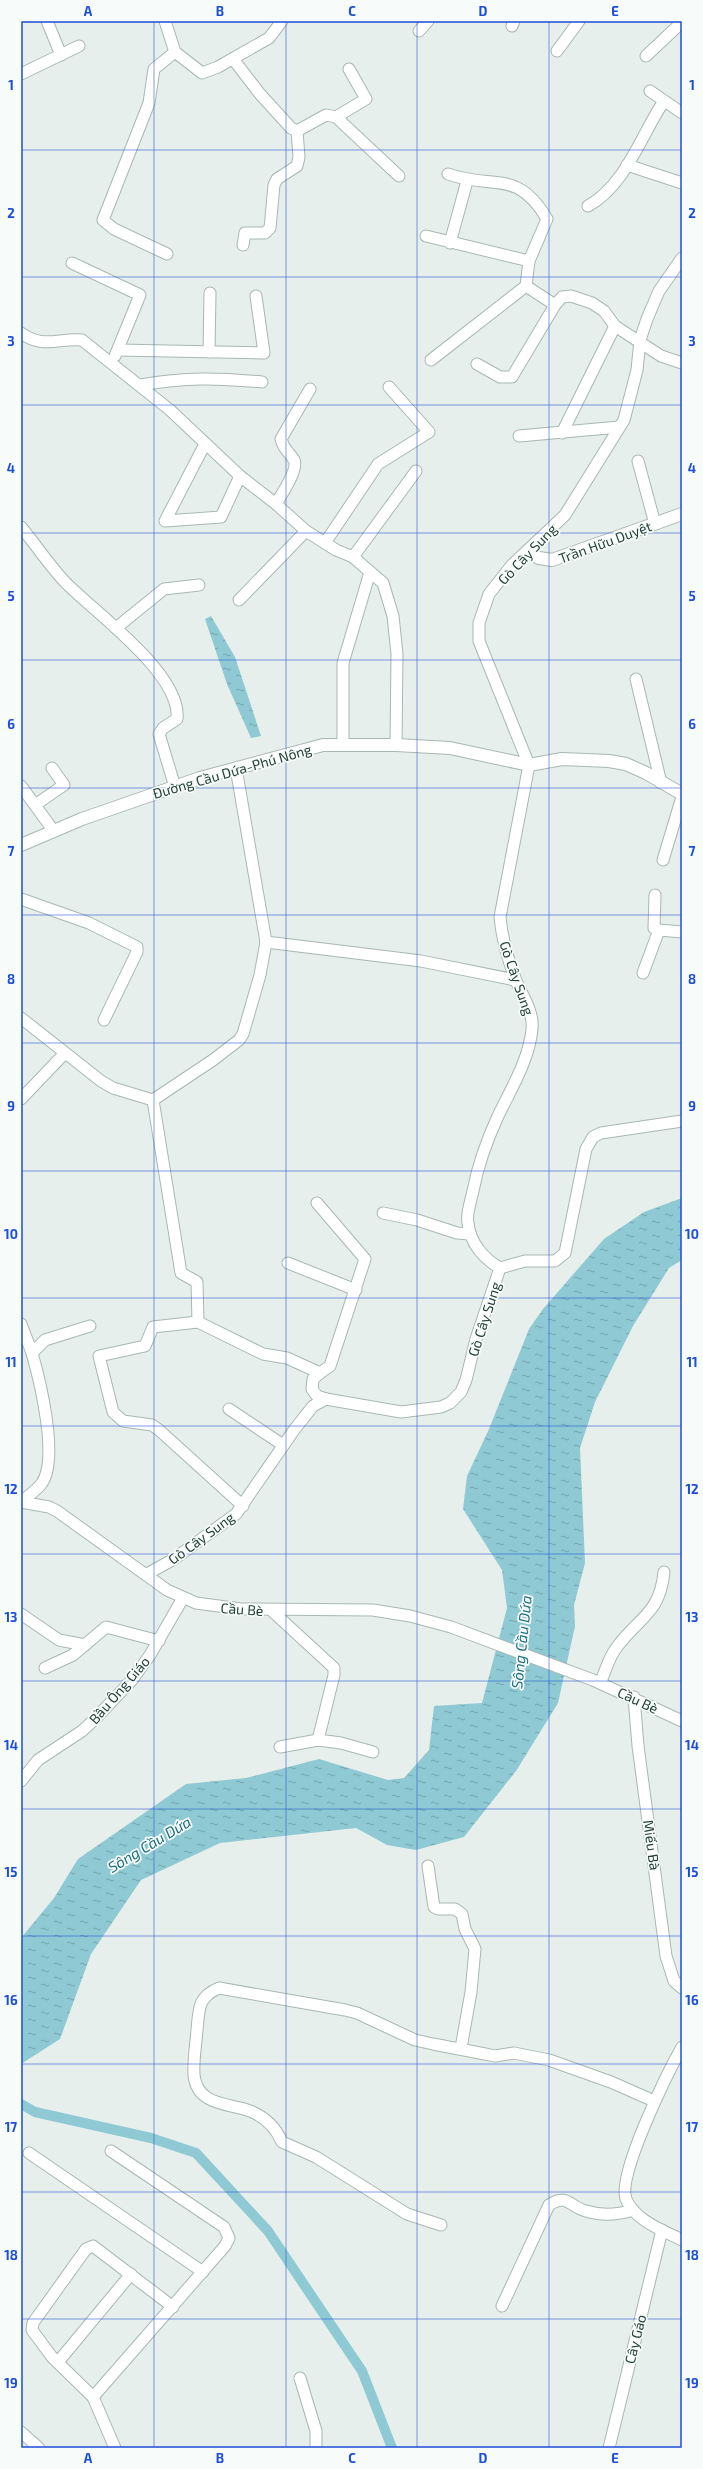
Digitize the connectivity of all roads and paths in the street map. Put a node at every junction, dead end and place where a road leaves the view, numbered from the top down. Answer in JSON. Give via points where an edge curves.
{"nodes":[{"id":1,"x":47,"y":21,"type":"edge"},
{"id":2,"x":165,"y":21,"type":"edge"},
{"id":3,"x":282,"y":21,"type":"edge"},
{"id":4,"x":428,"y":21,"type":"edge"},
{"id":5,"x":579,"y":21,"type":"edge"},
{"id":6,"x":682,"y":22,"type":"edge"},
{"id":7,"x":420,"y":31,"type":"dead end"},
{"id":8,"x":79,"y":46,"type":"dead end"},
{"id":9,"x":557,"y":51,"type":"dead end"},
{"id":10,"x":175,"y":52,"type":"junction"},
{"id":11,"x":61,"y":55,"type":"junction"},
{"id":12,"x":646,"y":56,"type":"dead end"},
{"id":13,"x":233,"y":59,"type":"junction"},
{"id":14,"x":349,"y":69,"type":"dead end"},
{"id":15,"x":21,"y":74,"type":"edge"},
{"id":16,"x":650,"y":91,"type":"dead end"},
{"id":17,"x":664,"y":101,"type":"junction"},
{"id":18,"x":682,"y":112,"type":"edge"},
{"id":19,"x":336,"y":117,"type":"junction"},
{"id":20,"x":297,"y":131,"type":"junction"},
{"id":21,"x":627,"y":165,"type":"junction"},
{"id":22,"x":448,"y":174,"type":"dead end"},
{"id":23,"x":399,"y":176,"type":"dead end"},
{"id":24,"x":467,"y":181,"type":"junction"},
{"id":25,"x":682,"y":184,"type":"edge"},
{"id":26,"x":588,"y":206,"type":"dead end"},
{"id":27,"x":426,"y":236,"type":"dead end"},
{"id":28,"x":450,"y":243,"type":"junction"},
{"id":29,"x":243,"y":245,"type":"dead end"},
{"id":30,"x":167,"y":254,"type":"dead end"},
{"id":31,"x":682,"y":258,"type":"edge"},
{"id":32,"x":529,"y":261,"type":"junction"},
{"id":33,"x":72,"y":263,"type":"dead end"},
{"id":34,"x":526,"y":286,"type":"junction"},
{"id":35,"x":210,"y":293,"type":"dead end"},
{"id":36,"x":256,"y":296,"type":"dead end"},
{"id":37,"x":555,"y":305,"type":"junction"},
{"id":38,"x":616,"y":326,"type":"junction"},
{"id":39,"x":21,"y":333,"type":"edge"},
{"id":40,"x":640,"y":340,"type":"junction"},
{"id":41,"x":118,"y":350,"type":"junction"},
{"id":42,"x":209,"y":352,"type":"junction"},
{"id":43,"x":431,"y":360,"type":"dead end"},
{"id":44,"x":682,"y":363,"type":"edge"},
{"id":45,"x":113,"y":364,"type":"junction"},
{"id":46,"x":477,"y":364,"type":"dead end"},
{"id":47,"x":262,"y":382,"type":"dead end"},
{"id":48,"x":140,"y":385,"type":"junction"},
{"id":49,"x":389,"y":387,"type":"dead end"},
{"id":50,"x":310,"y":389,"type":"dead end"},
{"id":51,"x":619,"y":427,"type":"junction"},
{"id":52,"x":562,"y":433,"type":"junction"},
{"id":53,"x":519,"y":436,"type":"dead end"},
{"id":54,"x":206,"y":444,"type":"junction"},
{"id":55,"x":638,"y":461,"type":"dead end"},
{"id":56,"x":416,"y":471,"type":"dead end"},
{"id":57,"x":240,"y":476,"type":"junction"},
{"id":58,"x":276,"y":504,"type":"junction"},
{"id":59,"x":682,"y":514,"type":"edge"},
{"id":60,"x":655,"y":524,"type":"junction"},
{"id":61,"x":21,"y":527,"type":"edge"},
{"id":62,"x":306,"y":531,"type":"junction"},
{"id":63,"x":325,"y":543,"type":"junction"},
{"id":64,"x":528,"y":552,"type":"junction"},
{"id":65,"x":353,"y":557,"type":"junction"},
{"id":66,"x":370,"y":572,"type":"junction"},
{"id":67,"x":199,"y":585,"type":"dead end"},
{"id":68,"x":239,"y":600,"type":"dead end"},
{"id":69,"x":116,"y":628,"type":"junction"},
{"id":70,"x":636,"y":679,"type":"dead end"},
{"id":71,"x":343,"y":745,"type":"junction"},
{"id":72,"x":396,"y":745,"type":"junction"},
{"id":73,"x":529,"y":764,"type":"junction"},
{"id":74,"x":52,"y":768,"type":"dead end"},
{"id":75,"x":236,"y":768,"type":"junction"},
{"id":76,"x":661,"y":783,"type":"junction"},
{"id":77,"x":21,"y":786,"type":"edge"},
{"id":78,"x":175,"y":787,"type":"junction"},
{"id":79,"x":682,"y":796,"type":"edge"},
{"id":80,"x":35,"y":805,"type":"junction"},
{"id":81,"x":53,"y":830,"type":"junction"},
{"id":82,"x":21,"y":846,"type":"edge"},
{"id":83,"x":663,"y":860,"type":"dead end"},
{"id":84,"x":655,"y":895,"type":"dead end"},
{"id":85,"x":21,"y":899,"type":"edge"},
{"id":86,"x":659,"y":930,"type":"junction"},
{"id":87,"x":682,"y":932,"type":"edge"},
{"id":88,"x":266,"y":942,"type":"junction"},
{"id":89,"x":643,"y":973,"type":"dead end"},
{"id":90,"x":515,"y":980,"type":"junction"},
{"id":91,"x":21,"y":1018,"type":"edge"},
{"id":92,"x":104,"y":1020,"type":"dead end"},
{"id":93,"x":65,"y":1053,"type":"junction"},
{"id":94,"x":21,"y":1099,"type":"edge"},
{"id":95,"x":153,"y":1100,"type":"junction"},
{"id":96,"x":682,"y":1121,"type":"edge"},
{"id":97,"x":317,"y":1203,"type":"dead end"},
{"id":98,"x":383,"y":1213,"type":"dead end"},
{"id":99,"x":470,"y":1234,"type":"junction"},
{"id":100,"x":288,"y":1263,"type":"dead end"},
{"id":101,"x":500,"y":1268,"type":"junction"},
{"id":102,"x":356,"y":1290,"type":"junction"},
{"id":103,"x":198,"y":1322,"type":"junction"},
{"id":104,"x":21,"y":1324,"type":"edge"},
{"id":105,"x":90,"y":1326,"type":"dead end"},
{"id":106,"x":32,"y":1353,"type":"junction"},
{"id":107,"x":320,"y":1373,"type":"junction"},
{"id":108,"x":326,"y":1399,"type":"junction"},
{"id":109,"x":229,"y":1410,"type":"dead end"},
{"id":110,"x":283,"y":1445,"type":"junction"},
{"id":111,"x":21,"y":1502,"type":"edge"},
{"id":112,"x":243,"y":1506,"type":"junction"},
{"id":113,"x":664,"y":1572,"type":"dead end"},
{"id":114,"x":147,"y":1574,"type":"junction"},
{"id":115,"x":183,"y":1598,"type":"junction"},
{"id":116,"x":271,"y":1610,"type":"junction"},
{"id":117,"x":21,"y":1614,"type":"edge"},
{"id":118,"x":159,"y":1641,"type":"junction"},
{"id":119,"x":85,"y":1644,"type":"junction"},
{"id":120,"x":45,"y":1668,"type":"dead end"},
{"id":121,"x":596,"y":1682,"type":"junction"},
{"id":122,"x":634,"y":1697,"type":"junction"},
{"id":123,"x":682,"y":1721,"type":"edge"},
{"id":124,"x":318,"y":1740,"type":"junction"},
{"id":125,"x":280,"y":1747,"type":"dead end"},
{"id":126,"x":373,"y":1752,"type":"dead end"},
{"id":127,"x":21,"y":1781,"type":"edge"},
{"id":128,"x":428,"y":1866,"type":"dead end"},
{"id":129,"x":682,"y":1988,"type":"edge"},
{"id":130,"x":682,"y":2047,"type":"edge"},
{"id":131,"x":461,"y":2048,"type":"junction"},
{"id":132,"x":654,"y":2101,"type":"junction"},
{"id":133,"x":111,"y":2150,"type":"dead end"},
{"id":134,"x":29,"y":2153,"type":"dead end"},
{"id":135,"x":633,"y":2210,"type":"junction"},
{"id":136,"x":441,"y":2225,"type":"dead end"},
{"id":137,"x":662,"y":2230,"type":"junction"},
{"id":138,"x":682,"y":2240,"type":"edge"},
{"id":139,"x":203,"y":2272,"type":"junction"},
{"id":140,"x":131,"y":2274,"type":"junction"},
{"id":141,"x":502,"y":2306,"type":"dead end"},
{"id":142,"x":173,"y":2307,"type":"junction"},
{"id":143,"x":58,"y":2362,"type":"junction"},
{"id":144,"x":300,"y":2378,"type":"dead end"},
{"id":145,"x":93,"y":2397,"type":"junction"},
{"id":146,"x":21,"y":2432,"type":"edge"},
{"id":147,"x":40,"y":2448,"type":"edge"},
{"id":148,"x":115,"y":2448,"type":"edge"},
{"id":149,"x":316,"y":2448,"type":"edge"},
{"id":150,"x":609,"y":2448,"type":"edge"}],
"edges":[{"from":1,"to":11,"type":"street"},
{"from":2,"to":10,"type":"street"},
{"from":3,"to":13,"type":"street","via":[[269,38]]},
{"from":4,"to":7,"type":"street"},
{"from":5,"to":9,"type":"street"},
{"from":6,"to":12,"type":"street"},
{"from":8,"to":11,"type":"street"},
{"from":10,"to":13,"type":"street","via":[[202,73]]},
{"from":10,"to":30,"type":"street","via":[[154,69],[149,103],[103,220],[114,229]]},
{"from":11,"to":15,"type":"street"},
{"from":13,"to":20,"type":"street","via":[[260,94],[291,128]]},
{"from":14,"to":19,"type":"street","via":[[366,99]]},
{"from":16,"to":17,"type":"street"},
{"from":17,"to":18,"type":"street"},
{"from":17,"to":21,"type":"street"},
{"from":19,"to":20,"type":"street","via":[[326,115]]},
{"from":19,"to":23,"type":"street"},
{"from":20,"to":29,"type":"street","via":[[298,162],[275,182],[270,228],[265,233],[244,233]]},
{"from":21,"to":25,"type":"street"},
{"from":21,"to":26,"type":"street","via":[[602,198]]},
{"from":22,"to":24,"type":"street"},
{"from":24,"to":28,"type":"street"},
{"from":24,"to":32,"type":"street","via":[[501,181],[524,191],[537,203],[547,220]]},
{"from":27,"to":28,"type":"street"},
{"from":28,"to":32,"type":"street"},
{"from":31,"to":40,"type":"street","name":"Gò Cây Sung","via":[[659,291]]},
{"from":32,"to":34,"type":"street"},
{"from":33,"to":41,"type":"street","via":[[140,295]]},
{"from":34,"to":37,"type":"street"},
{"from":34,"to":43,"type":"street"},
{"from":35,"to":42,"type":"street"},
{"from":36,"to":42,"type":"street","via":[[264,354]]},
{"from":37,"to":38,"type":"street","via":[[562,297],[571,296],[592,303],[604,311]]},
{"from":37,"to":46,"type":"street","via":[[512,377],[500,378]]},
{"from":38,"to":40,"type":"street"},
{"from":38,"to":52,"type":"street"},
{"from":39,"to":45,"type":"street","via":[[41,343],[68,339],[82,340]]},
{"from":40,"to":44,"type":"street","via":[[661,356]]},
{"from":40,"to":51,"type":"street","name":"Gò Cây Sung","via":[[629,405]]},
{"from":41,"to":42,"type":"street"},
{"from":41,"to":45,"type":"street"},
{"from":45,"to":48,"type":"street"},
{"from":47,"to":48,"type":"street","via":[[175,379]]},
{"from":48,"to":54,"type":"street"},
{"from":49,"to":63,"type":"street","via":[[429,432],[378,464]]},
{"from":50,"to":58,"type":"street","via":[[281,439],[283,448],[295,460],[296,468]]},
{"from":51,"to":52,"type":"street"},
{"from":51,"to":64,"type":"street","name":"Gò Cây Sung","via":[[565,515]]},
{"from":52,"to":53,"type":"street"},
{"from":54,"to":57,"type":"street"},
{"from":54,"to":57,"type":"street","via":[[165,521],[221,517]]},
{"from":55,"to":60,"type":"street"},
{"from":56,"to":65,"type":"street"},
{"from":57,"to":58,"type":"street"},
{"from":58,"to":62,"type":"street"},
{"from":59,"to":60,"type":"street","name":"Trần Hữu Duyệt"},
{"from":60,"to":64,"type":"street","name":"Trần Hữu Duyệt","via":[[552,560],[539,558]]},
{"from":61,"to":69,"type":"street","via":[[66,583]]},
{"from":62,"to":63,"type":"street"},
{"from":62,"to":68,"type":"street"},
{"from":63,"to":65,"type":"street"},
{"from":64,"to":73,"type":"street","name":"Gò Cây Sung","via":[[512,565],[489,594],[479,623],[479,641]]},
{"from":65,"to":66,"type":"street"},
{"from":66,"to":71,"type":"street","via":[[343,663]]},
{"from":66,"to":72,"type":"street","via":[[383,584],[393,616],[397,654]]},
{"from":67,"to":69,"type":"street","via":[[164,589]]},
{"from":69,"to":78,"type":"street","via":[[143,652],[170,690],[177,719],[163,728],[160,734]]},
{"from":70,"to":76,"type":"street"},
{"from":71,"to":72,"type":"street","name":"Đường Cầu Dứa-Phú Nông"},
{"from":71,"to":75,"type":"street","name":"Đường Cầu Dứa-Phú Nông","via":[[323,745]]},
{"from":72,"to":73,"type":"street","name":"Đường Cầu Dứa-Phú Nông","via":[[469,751]]},
{"from":73,"to":76,"type":"street","name":"Đường Cầu Dứa-Phú Nông","via":[[562,759],[609,761],[626,764]]},
{"from":73,"to":90,"type":"street","name":"Gò Cây Sung","via":[[500,917],[502,942]]},
{"from":74,"to":80,"type":"street","via":[[64,785]]},
{"from":75,"to":78,"type":"street","name":"Đường Cầu Dứa-Phú Nông"},
{"from":75,"to":88,"type":"street"},
{"from":76,"to":79,"type":"street","name":"Đường Cầu Dứa-Phú Nông"},
{"from":77,"to":80,"type":"street"},
{"from":78,"to":81,"type":"street","name":"Đường Cầu Dứa-Phú Nông"},
{"from":79,"to":83,"type":"street"},
{"from":80,"to":81,"type":"street"},
{"from":81,"to":82,"type":"street","name":"Đường Cầu Dứa-Phú Nông"},
{"from":84,"to":86,"type":"street","via":[[654,928]]},
{"from":85,"to":92,"type":"street","via":[[89,923],[137,947],[137,952]]},
{"from":86,"to":87,"type":"street"},
{"from":86,"to":89,"type":"street"},
{"from":88,"to":90,"type":"street","via":[[421,961]]},
{"from":88,"to":95,"type":"street","via":[[256,990],[239,1040]]},
{"from":90,"to":99,"type":"street","name":"Gò Cây Sung","via":[[532,1019],[532,1028],[520,1070],[490,1134],[476,1176],[468,1217]]},
{"from":91,"to":93,"type":"street"},
{"from":93,"to":94,"type":"street"},
{"from":93,"to":95,"type":"street","via":[[113,1088]]},
{"from":95,"to":103,"type":"street","via":[[181,1273],[197,1282]]},
{"from":96,"to":101,"type":"street","via":[[601,1133],[594,1137],[586,1149],[565,1253],[555,1261],[526,1262]]},
{"from":97,"to":102,"type":"street","via":[[365,1259]]},
{"from":98,"to":99,"type":"street","via":[[417,1220],[457,1233]]},
{"from":99,"to":101,"type":"street","name":"Gò Cây Sung","via":[[481,1254]]},
{"from":100,"to":102,"type":"street"},
{"from":101,"to":108,"type":"street","name":"Gò Cây Sung","via":[[476,1339],[466,1380],[461,1392],[450,1403],[400,1412]]},
{"from":102,"to":107,"type":"street","via":[[330,1366]]},
{"from":103,"to":107,"type":"street","via":[[263,1354],[287,1358]]},
{"from":103,"to":112,"type":"street","via":[[153,1327],[145,1346],[99,1356],[113,1412],[118,1419],[129,1424],[152,1425]]},
{"from":104,"to":106,"type":"street"},
{"from":105,"to":106,"type":"street","via":[[45,1340]]},
{"from":106,"to":111,"type":"street","via":[[42,1390],[49,1451],[48,1465],[42,1483]]},
{"from":107,"to":108,"type":"street","via":[[313,1379],[312,1389],[317,1396]]},
{"from":108,"to":110,"type":"street","name":"Gò Cây Sung","via":[[313,1406]]},
{"from":109,"to":110,"type":"street"},
{"from":110,"to":112,"type":"street","name":"Gò Cây Sung"},
{"from":111,"to":114,"type":"street","name":"Cầu Bè","via":[[57,1511]]},
{"from":112,"to":114,"type":"street","name":"Gò Cây Sung","via":[[225,1524]]},
{"from":113,"to":121,"type":"street","via":[[663,1587],[656,1602],[642,1622],[611,1655]]},
{"from":114,"to":115,"type":"street","name":"Cầu Bè"},
{"from":115,"to":116,"type":"street","name":"Cầu Bè","via":[[220,1608]]},
{"from":115,"to":118,"type":"street","name":"Bầu Ông Giáo"},
{"from":116,"to":121,"type":"street","name":"Cầu Bè","via":[[373,1610],[394,1613],[450,1627]]},
{"from":116,"to":124,"type":"street","via":[[334,1668]]},
{"from":117,"to":119,"type":"street","via":[[60,1640]]},
{"from":118,"to":119,"type":"street","name":"Bầu Ông Giáo","via":[[106,1627]]},
{"from":118,"to":127,"type":"street","name":"Bầu Ông Giáo","via":[[132,1680],[100,1714],[82,1730],[38,1760]]},
{"from":119,"to":120,"type":"street","name":"Bầu Ông Giáo","via":[[73,1655]]},
{"from":121,"to":122,"type":"street","name":"Cầu Bè"},
{"from":122,"to":123,"type":"street","name":"Cầu Bè"},
{"from":122,"to":129,"type":"street","name":"Miếu Bà","via":[[638,1746],[666,1956],[674,1981]]},
{"from":124,"to":125,"type":"street"},
{"from":124,"to":126,"type":"street"},
{"from":128,"to":131,"type":"street","via":[[434,1907],[438,1910],[455,1909],[462,1914],[465,1929],[475,1949],[471,1992]]},
{"from":130,"to":132,"type":"street"},
{"from":131,"to":132,"type":"street","via":[[495,2056],[514,2053],[549,2060],[611,2082]]},
{"from":131,"to":136,"type":"street","via":[[415,2040],[351,2011],[219,1988],[204,1996],[199,2008],[194,2076],[198,2090],[206,2098],[252,2112],[276,2129],[282,2142],[316,2157],[407,2214]]},
{"from":132,"to":135,"type":"street","via":[[625,2184],[627,2200]]},
{"from":133,"to":139,"type":"street","via":[[224,2227],[229,2238]]},
{"from":134,"to":139,"type":"street"},
{"from":135,"to":137,"type":"street"},
{"from":135,"to":141,"type":"street","via":[[615,2215],[585,2211],[567,2201],[557,2200],[549,2205]]},
{"from":137,"to":138,"type":"street"},
{"from":137,"to":150,"type":"street","name":"Cây Gáo"},
{"from":139,"to":142,"type":"street"},
{"from":140,"to":142,"type":"street"},
{"from":140,"to":143,"type":"street"},
{"from":140,"to":143,"type":"street","via":[[93,2246],[86,2249],[33,2323],[32,2330]]},
{"from":142,"to":145,"type":"street"},
{"from":143,"to":145,"type":"street"},
{"from":144,"to":149,"type":"street","via":[[316,2431]]},
{"from":145,"to":148,"type":"street"},
{"from":146,"to":147,"type":"street"}]}
